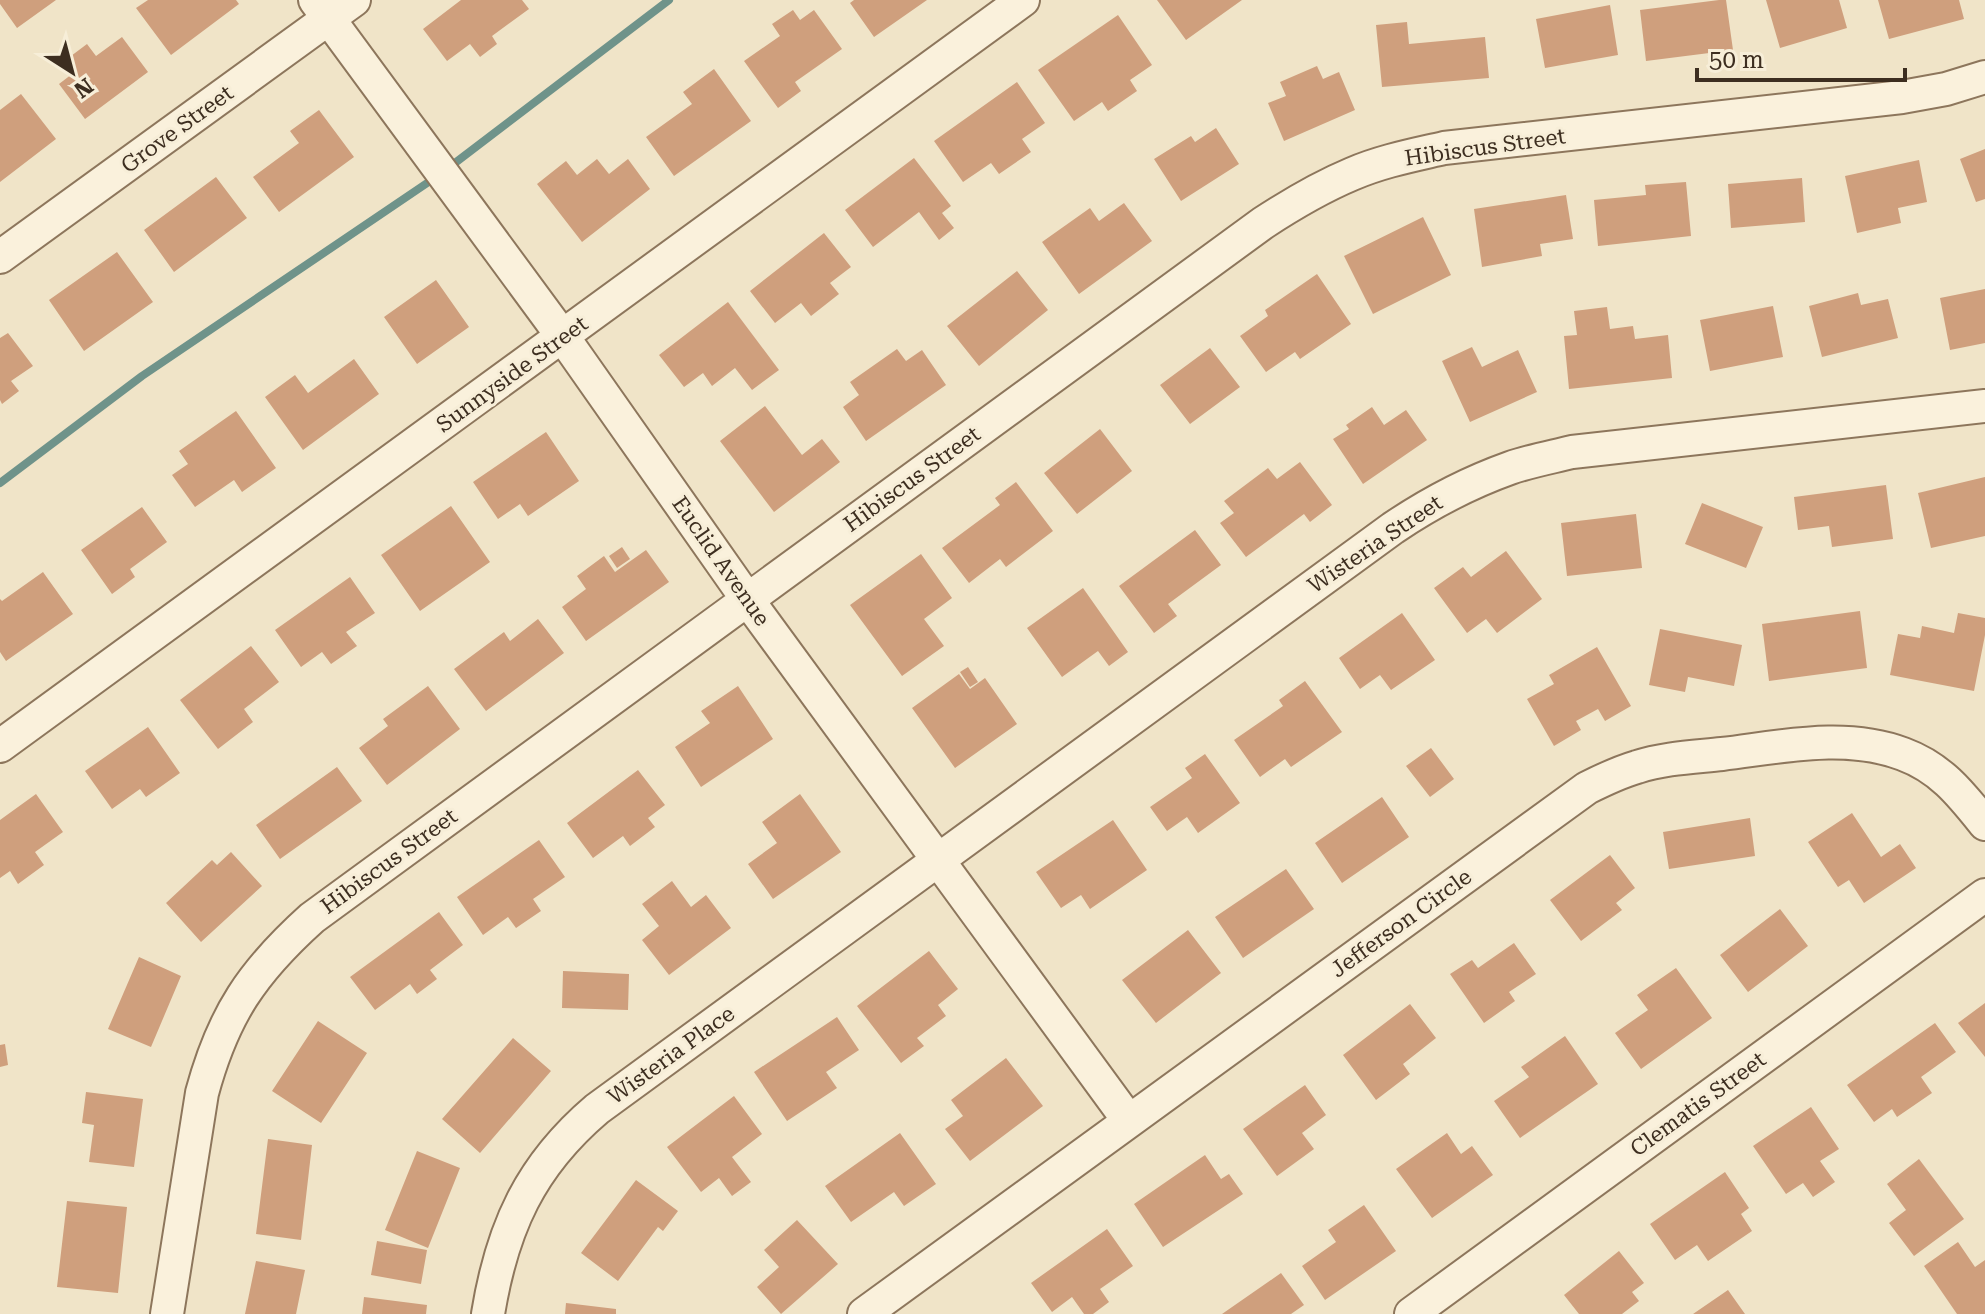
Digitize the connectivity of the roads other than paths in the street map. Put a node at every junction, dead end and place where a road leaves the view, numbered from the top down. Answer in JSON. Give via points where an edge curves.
{"nodes":[{"id":1,"x":1023,"y":0,"type":"edge"},
{"id":2,"x":333,"y":6,"type":"edge"},
{"id":3,"x":1985,"y":77,"type":"edge"},
{"id":4,"x":0,"y":257,"type":"edge"},
{"id":5,"x":563,"y":337,"type":"junction"},
{"id":6,"x":1985,"y":406,"type":"edge"},
{"id":7,"x":747,"y":599,"type":"junction"},
{"id":8,"x":0,"y":746,"type":"edge"},
{"id":9,"x":1985,"y":824,"type":"edge"},
{"id":10,"x":938,"y":860,"type":"junction"},
{"id":11,"x":1985,"y":895,"type":"edge"},
{"id":12,"x":1129,"y":1121,"type":"junction"},
{"id":13,"x":167,"y":1314,"type":"edge"},
{"id":14,"x":488,"y":1314,"type":"edge"},
{"id":15,"x":864,"y":1314,"type":"edge"},
{"id":16,"x":1411,"y":1314,"type":"edge"}],
"edges":[{"from":1,"to":5,"type":"street","name":"Sunnyside Street"},
{"from":2,"to":4,"type":"street","name":"Grove Street"},
{"from":2,"to":5,"type":"street","name":"Euclid Avenue","via":[[440,172]]},
{"from":3,"to":7,"type":"street","name":"Hibiscus Street","via":[[1902,97],[1444,148],[1354,173],[1263,223]]},
{"from":5,"to":7,"type":"street","name":"Euclid Avenue"},
{"from":5,"to":8,"type":"street","name":"Sunnyside Street"},
{"from":6,"to":10,"type":"street","name":"Wisteria Street","via":[[1572,452],[1457,489],[1393,528]]},
{"from":7,"to":10,"type":"street","name":"Euclid Avenue"},
{"from":7,"to":13,"type":"street","name":"Hibiscus Street","via":[[312,918],[253,979],[223,1031],[202,1093]]},
{"from":9,"to":12,"type":"street","name":"Jefferson Circle","via":[[1936,771],[1905,754],[1869,744],[1822,743],[1637,767],[1587,788]]},
{"from":10,"to":12,"type":"street","name":"Euclid Avenue"},
{"from":10,"to":14,"type":"street","name":"Wisteria Place","via":[[597,1109],[558,1146],[530,1185],[506,1234]]},
{"from":11,"to":16,"type":"street","name":"Clematis Street"},
{"from":12,"to":15,"type":"street","name":"Jefferson Circle"}]}
